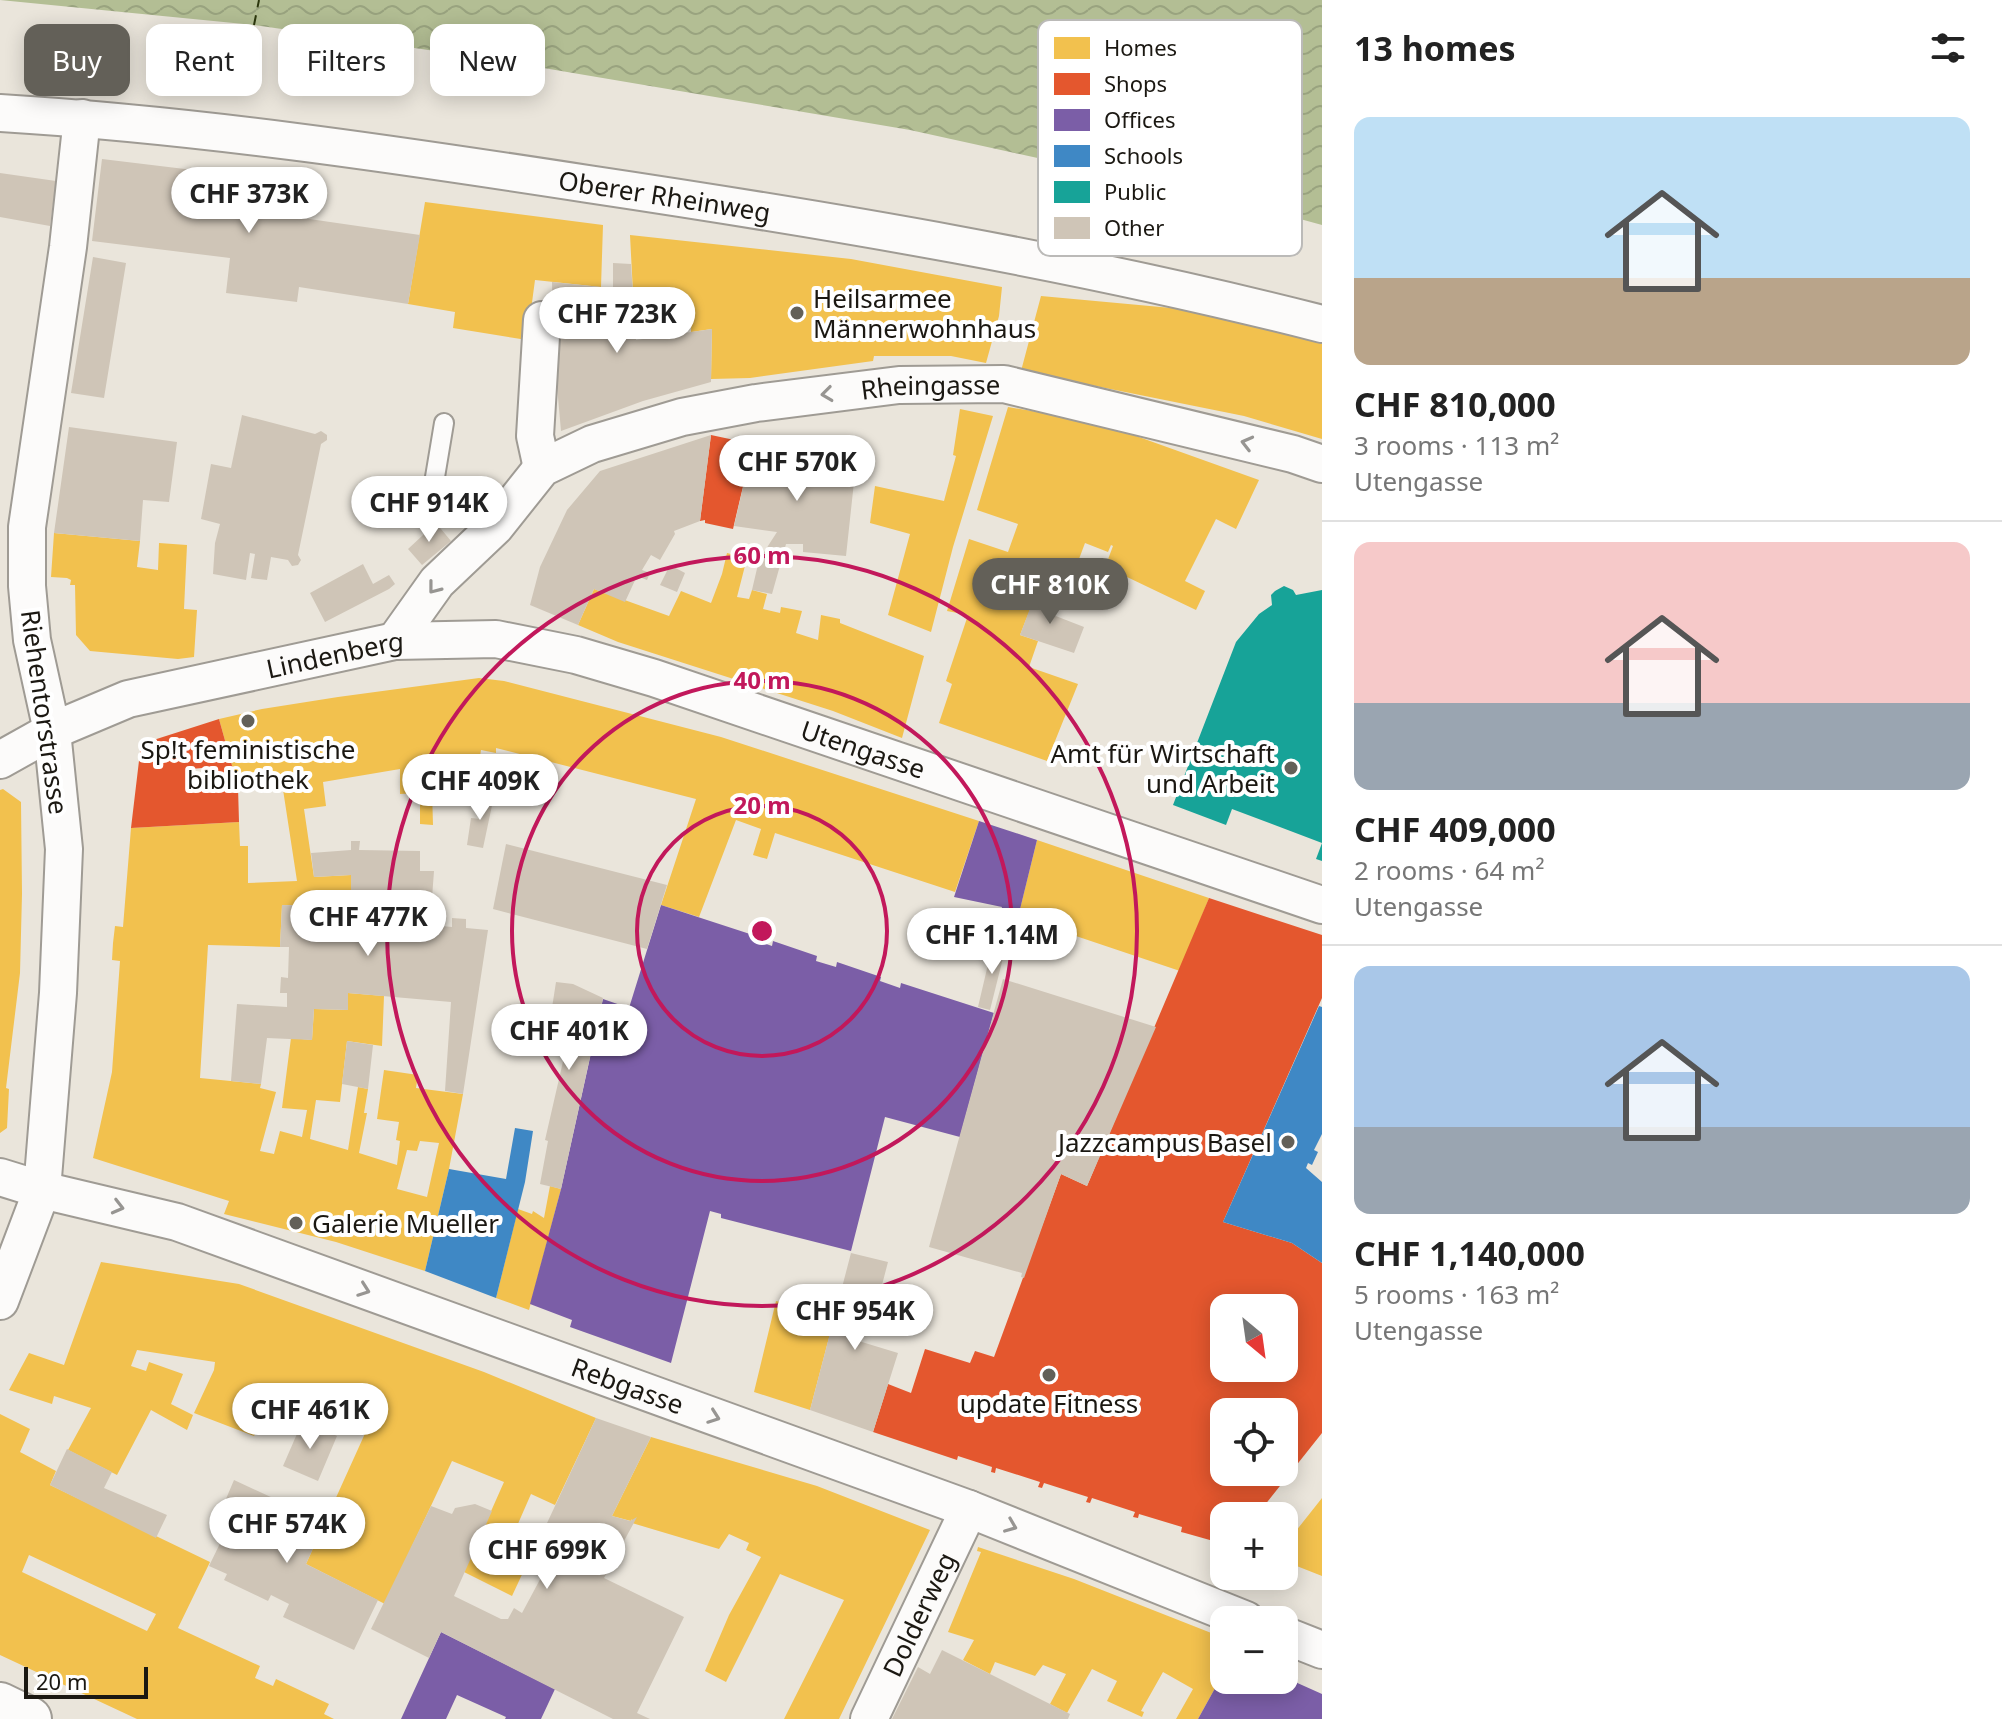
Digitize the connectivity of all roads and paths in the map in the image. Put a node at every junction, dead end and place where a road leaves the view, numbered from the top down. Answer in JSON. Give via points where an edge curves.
{"nodes":[{"id":1,"x":0,"y":113,"type":"edge"},
{"id":2,"x":82,"y":118,"type":"junction"},
{"id":3,"x":542,"y":320,"type":"dead end"},
{"id":4,"x":1322,"y":324,"type":"edge"},
{"id":5,"x":444,"y":423,"type":"dead end"},
{"id":6,"x":1322,"y":464,"type":"edge"},
{"id":7,"x":542,"y":468,"type":"junction"},
{"id":8,"x":495,"y":527,"type":"junction"},
{"id":9,"x":395,"y":641,"type":"junction"},
{"id":10,"x":52,"y":731,"type":"junction"},
{"id":11,"x":0,"y":760,"type":"edge"},
{"id":12,"x":1322,"y":905,"type":"edge"},
{"id":13,"x":0,"y":1177,"type":"edge"},
{"id":14,"x":42,"y":1190,"type":"junction"},
{"id":15,"x":0,"y":1301,"type":"edge"},
{"id":16,"x":969,"y":1509,"type":"junction"},
{"id":17,"x":1211,"y":1606,"type":"edge"},
{"id":18,"x":1298,"y":1641,"type":"edge"},
{"id":19,"x":1322,"y":1650,"type":"edge"},
{"id":20,"x":0,"y":1705,"type":"edge"},
{"id":21,"x":29,"y":1719,"type":"edge"},
{"id":22,"x":869,"y":1719,"type":"edge"}],
"edges":[{"from":1,"to":2,"type":"street","name":"Oberer Rheinweg"},
{"from":2,"to":4,"type":"street","name":"Oberer Rheinweg","via":[[334,145],[814,217],[1025,256]]},
{"from":2,"to":10,"type":"street","name":"Riehentorstrasse","via":[[27,527],[32,640]]},
{"from":3,"to":7,"type":"street","via":[[535,436]]},
{"from":5,"to":8,"type":"lane","via":[[431,501]]},
{"from":6,"to":7,"type":"street","name":"Rheingasse","one_way":true,"via":[[1004,384],[899,385],[756,403],[592,444]]},
{"from":7,"to":8,"type":"street","name":"Lindenberg"},
{"from":8,"to":9,"type":"street","name":"Lindenberg","one_way":true,"via":[[437,582]]},
{"from":9,"to":10,"type":"street","name":"Lindenberg","via":[[128,699]]},
{"from":9,"to":12,"type":"street","name":"Utengasse","via":[[496,639],[576,655]]},
{"from":10,"to":11,"type":"street","name":"Lindenberg"},
{"from":10,"to":14,"type":"street","name":"Riehentorstrasse","via":[[64,849]]},
{"from":13,"to":14,"type":"street","name":"Rebgasse"},
{"from":14,"to":15,"type":"street","name":"Riehentorstrasse"},
{"from":14,"to":16,"type":"street","name":"Rebgasse","one_way":true,"via":[[177,1222]]},
{"from":16,"to":17,"type":"street","name":"Rebgasse","one_way":true},
{"from":16,"to":22,"type":"street","name":"Dolderweg"},
{"from":18,"to":19,"type":"street"},
{"from":20,"to":21,"type":"street"}]}
